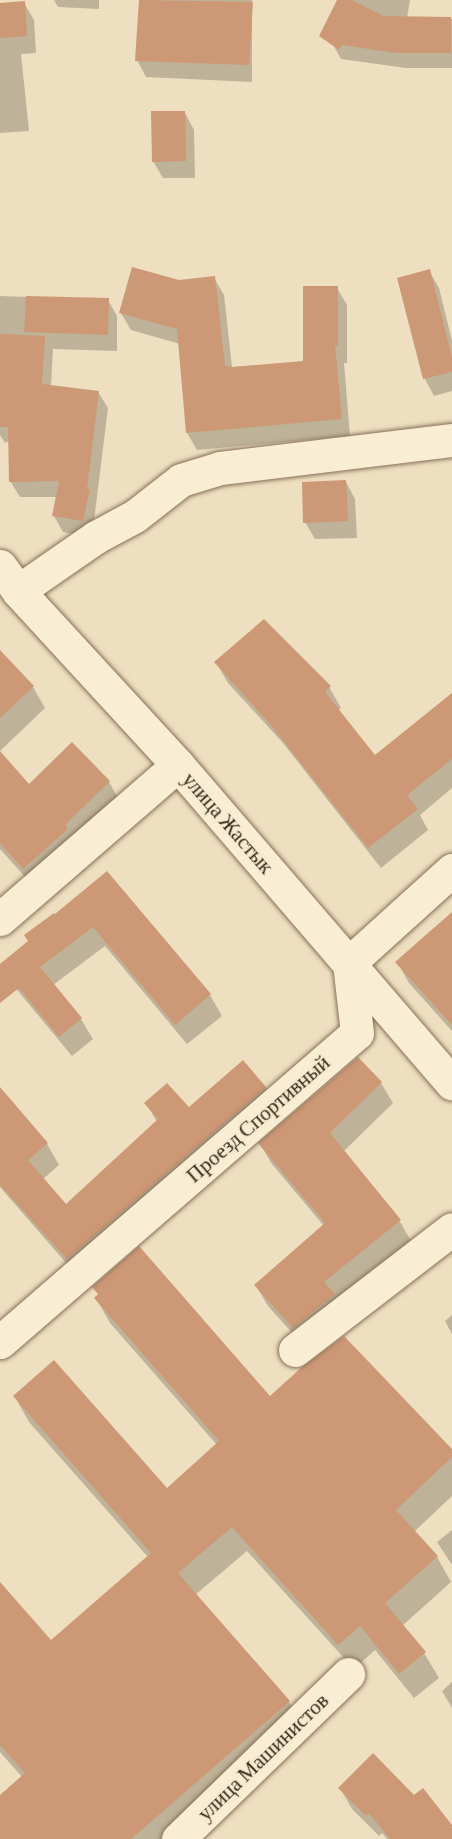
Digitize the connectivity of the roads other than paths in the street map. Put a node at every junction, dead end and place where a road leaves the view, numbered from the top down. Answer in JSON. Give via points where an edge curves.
{"nodes":[{"id":1,"x":452,"y":440,"type":"edge"},
{"id":2,"x":9,"y":578,"type":"edge"},
{"id":3,"x":178,"y":765,"type":"junction"},
{"id":4,"x":452,"y":870,"type":"edge"},
{"id":5,"x":0,"y":919,"type":"edge"},
{"id":6,"x":349,"y":963,"type":"junction"},
{"id":7,"x":452,"y":1083,"type":"edge"},
{"id":8,"x":452,"y":1228,"type":"edge"},
{"id":9,"x":0,"y":1342,"type":"edge"},
{"id":10,"x":295,"y":1350,"type":"dead end"},
{"id":11,"x":348,"y":1674,"type":"dead end"},
{"id":12,"x":178,"y":1839,"type":"edge"}],
"edges":[{"from":1,"to":2,"type":"street","via":[[220,468],[181,480],[135,516]]},
{"from":2,"to":3,"type":"street","name":"улица Жастык"},
{"from":3,"to":5,"type":"street"},
{"from":3,"to":6,"type":"street","name":"улица Жастык"},
{"from":4,"to":6,"type":"street"},
{"from":6,"to":7,"type":"street","name":"улица Жастык"},
{"from":6,"to":9,"type":"street","name":"Проезд Спортивный","via":[[357,1033]]},
{"from":8,"to":10,"type":"street"},
{"from":11,"to":12,"type":"street","name":"улица Машинистов"}]}
